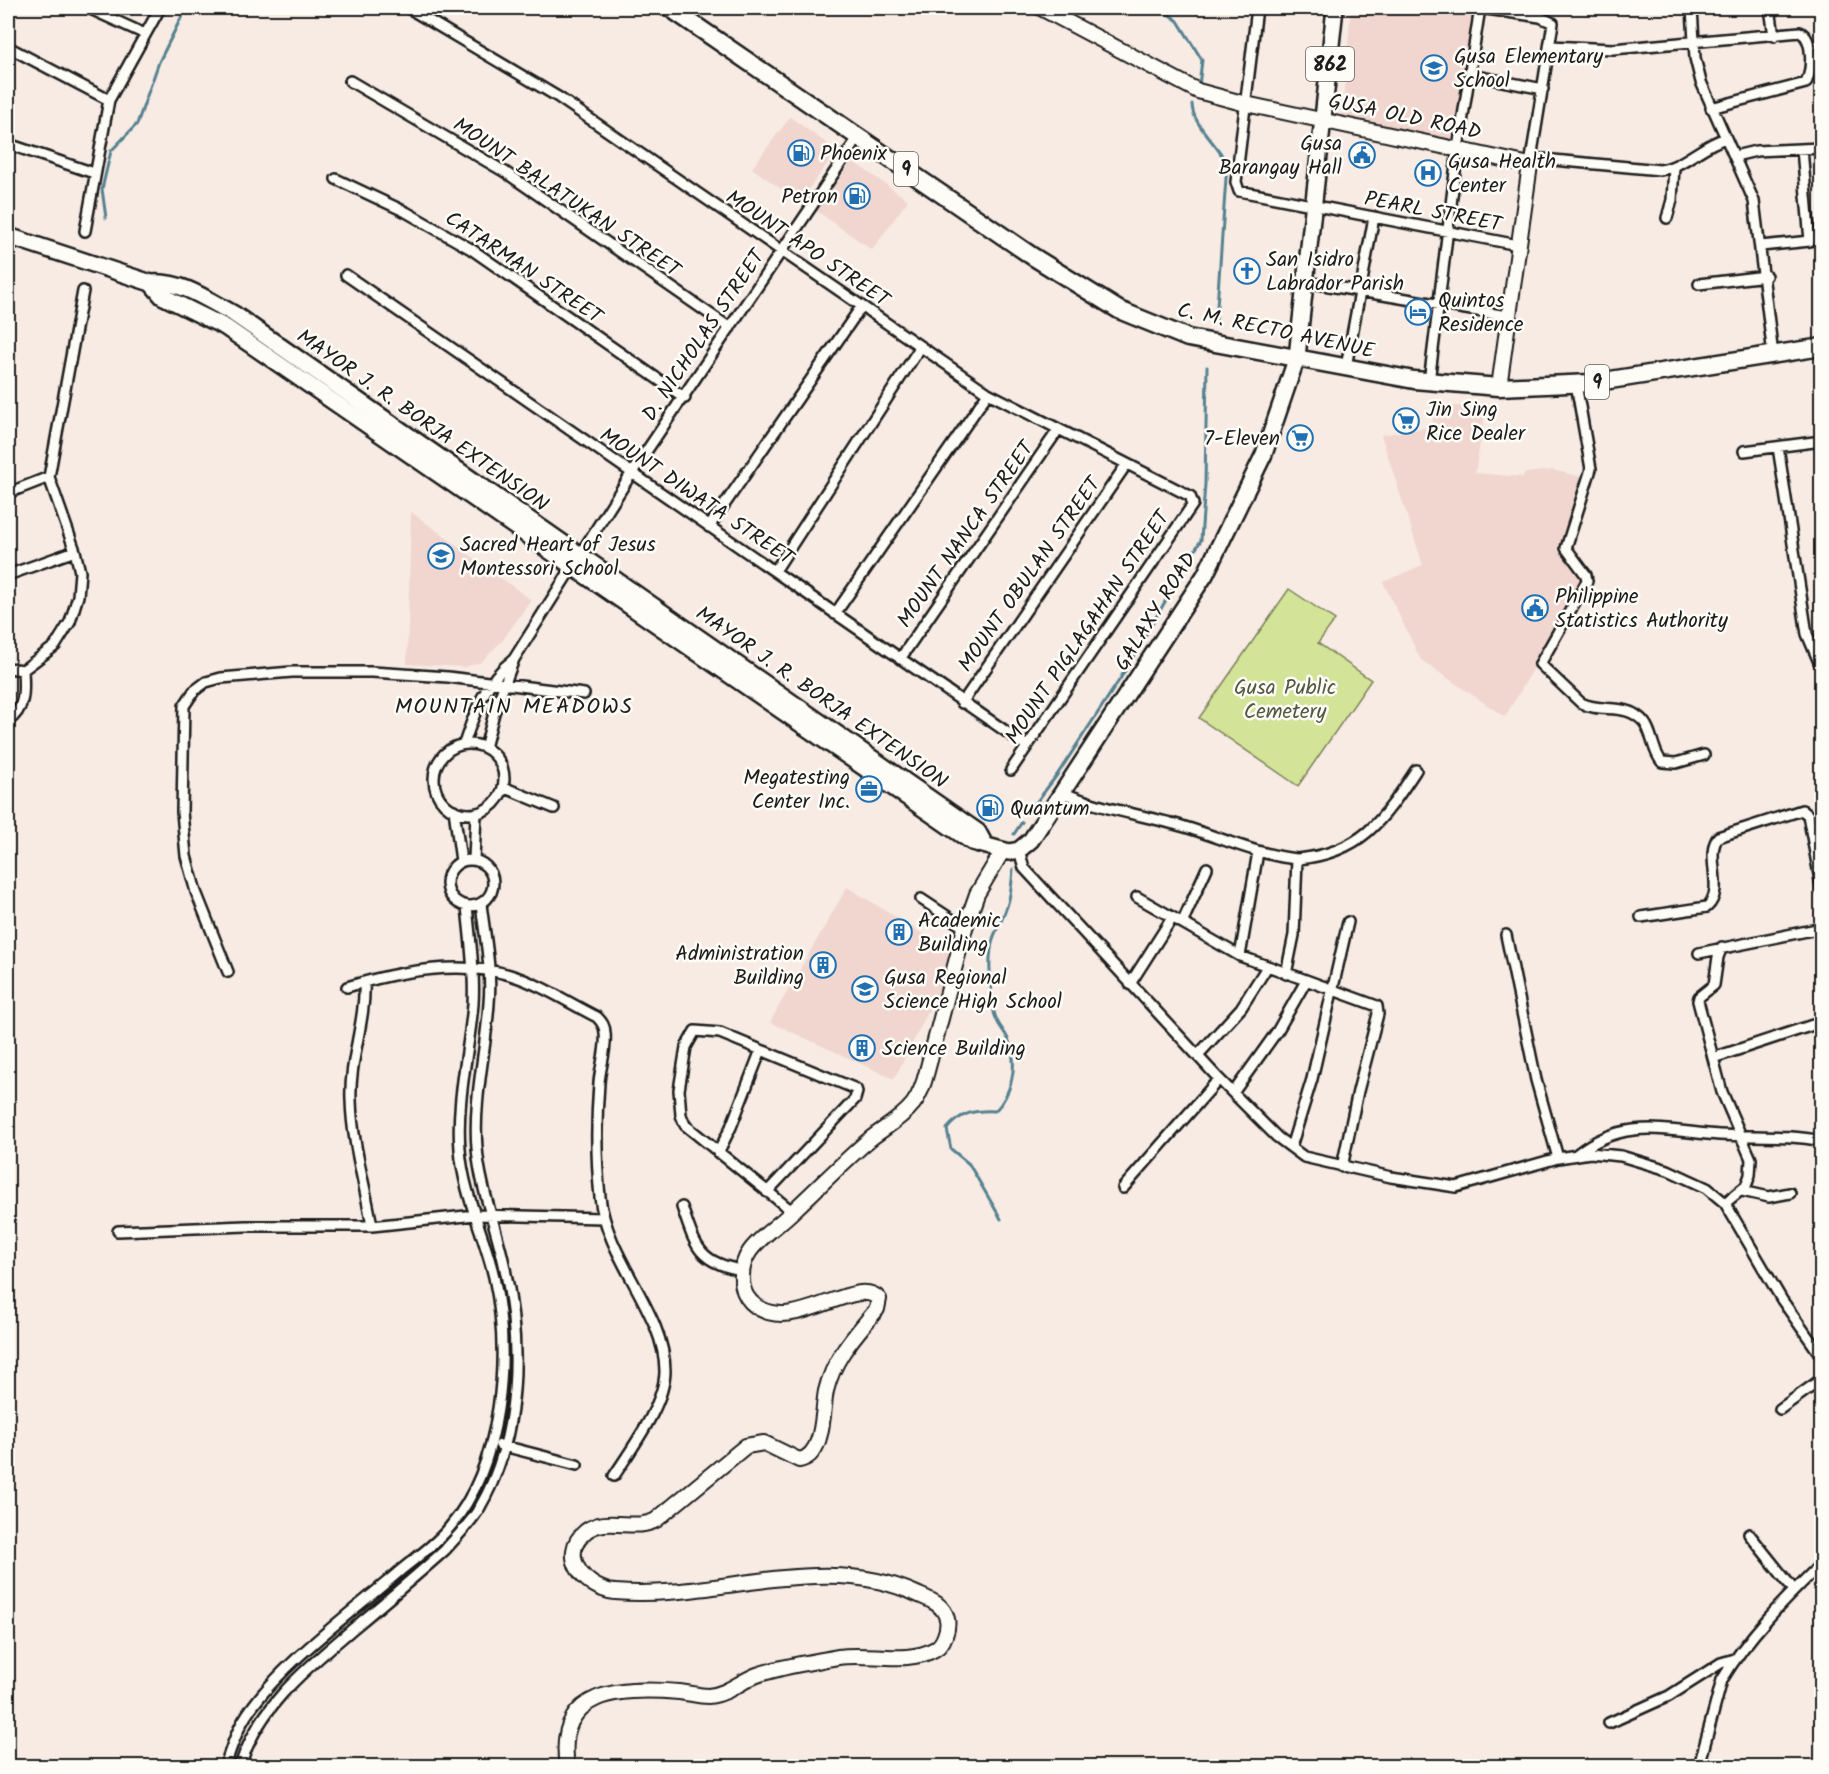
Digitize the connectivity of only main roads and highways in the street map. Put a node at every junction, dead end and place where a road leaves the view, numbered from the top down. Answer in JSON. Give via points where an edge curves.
{"nodes":[{"id":1,"x":670,"y":8,"type":"edge"},
{"id":2,"x":1041,"y":8,"type":"edge"},
{"id":3,"x":1335,"y":8,"type":"edge"},
{"id":4,"x":1324,"y":121,"type":"junction"},
{"id":5,"x":8,"y":236,"type":"edge"},
{"id":6,"x":1821,"y":347,"type":"edge"},
{"id":7,"x":1297,"y":357,"type":"junction"},
{"id":8,"x":303,"y":371,"type":"junction"},
{"id":9,"x":1499,"y":387,"type":"junction"},
{"id":10,"x":412,"y":436,"type":"junction"},
{"id":11,"x":404,"y":450,"type":"junction"},
{"id":12,"x":575,"y":560,"type":"junction"},
{"id":13,"x":1002,"y":852,"type":"junction"},
{"id":14,"x":567,"y":1767,"type":"edge"}],
"edges":[{"from":1,"to":7,"type":"highway","name":"C. M. RECTO AVENUE","number":"9","via":[[1032,256],[1119,310],[1188,338]]},
{"from":2,"to":4,"type":"main road","name":"GUSA OLD ROAD","via":[[1182,83],[1246,104]]},
{"from":3,"to":4,"type":"main road","number":"862"},
{"from":4,"to":7,"type":"main road","number":"862"},
{"from":4,"to":9,"type":"main road","name":"GUSA OLD ROAD","via":[[1531,162]]},
{"from":5,"to":8,"type":"main road","name":"MAYOR J. R. BORJA EXTENSION","via":[[138,279],[167,282],[199,294],[234,314]]},
{"from":6,"to":9,"type":"highway","name":"C. M. RECTO AVENUE","number":"9","via":[[1576,384]]},
{"from":7,"to":9,"type":"highway","name":"C. M. RECTO AVENUE","number":"9","via":[[1429,382]]},
{"from":7,"to":13,"type":"main road","name":"GALAXY ROAD","via":[[1264,454],[1204,575],[1031,840],[1019,850]]},
{"from":8,"to":10,"type":"main road","name":"MAYOR J. R. BORJA EXTENSION"},
{"from":8,"to":11,"type":"main road","name":"MAYOR J. R. BORJA EXTENSION"},
{"from":10,"to":11,"type":"main road"},
{"from":10,"to":12,"type":"main road","name":"MAYOR J. R. BORJA EXTENSION"},
{"from":11,"to":12,"type":"main road","name":"MAYOR J. R. BORJA EXTENSION"},
{"from":12,"to":13,"type":"main road","name":"MAYOR J. R. BORJA EXTENSION"},
{"from":13,"to":14,"type":"main road","via":[[977,894],[965,928],[922,1089],[899,1118],[843,1163],[750,1250],[742,1270],[742,1288],[748,1299],[768,1314],[794,1313],[860,1293],[872,1293],[879,1299],[877,1309],[833,1365],[816,1447],[808,1458],[799,1460],[764,1443],[752,1443],[646,1526],[608,1524],[589,1529],[579,1539],[575,1552],[580,1574],[601,1590],[638,1593],[802,1577],[875,1578],[908,1589],[944,1609],[948,1625],[944,1639],[935,1649],[923,1653],[840,1657],[759,1674],[707,1696],[654,1690],[597,1696],[585,1703],[570,1721],[565,1747]]}]}
